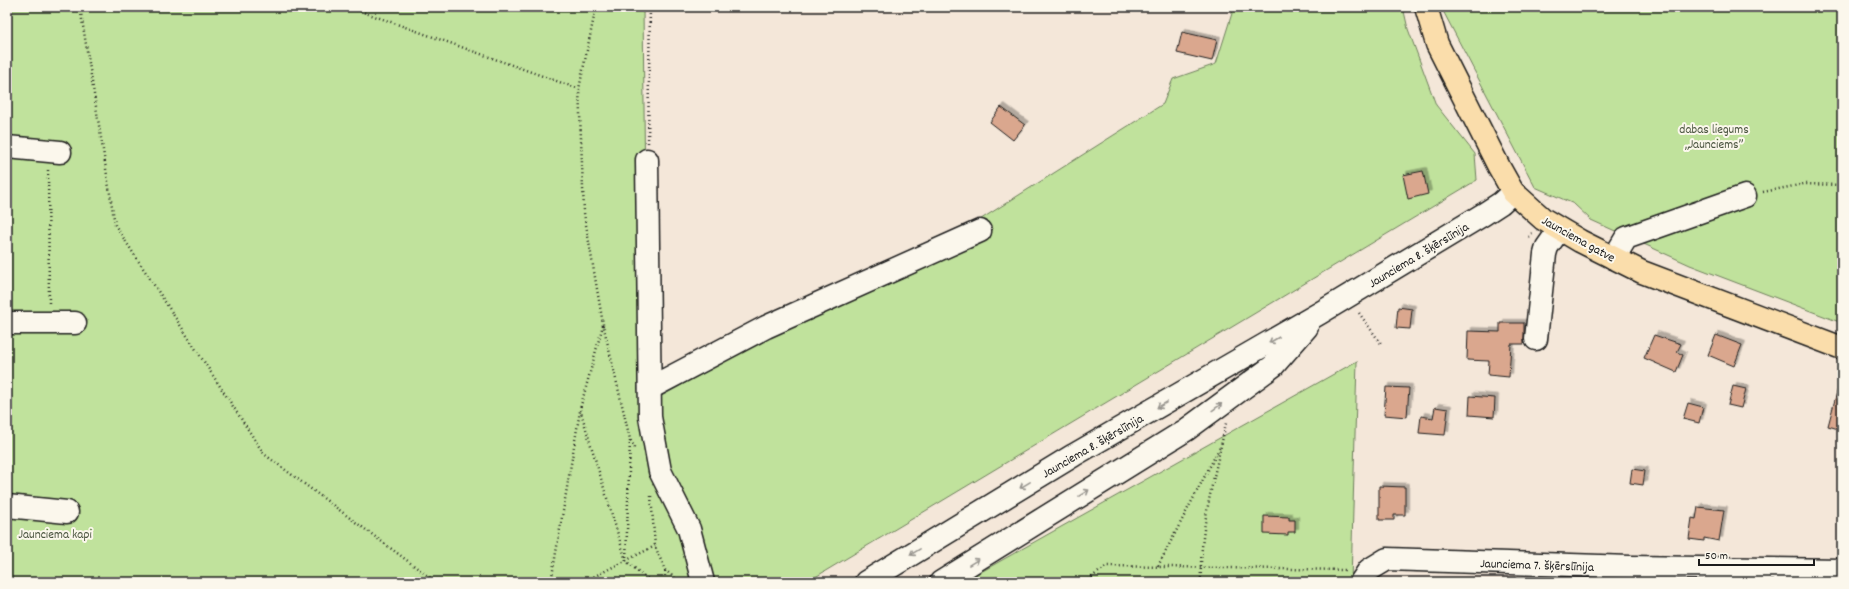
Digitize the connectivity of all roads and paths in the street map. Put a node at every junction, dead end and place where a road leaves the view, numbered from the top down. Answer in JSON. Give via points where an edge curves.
{"nodes":[{"id":1,"x":80,"y":7,"type":"edge"},
{"id":2,"x":349,"y":7,"type":"edge"},
{"id":3,"x":596,"y":7,"type":"edge"},
{"id":4,"x":650,"y":7,"type":"edge"},
{"id":5,"x":1426,"y":7,"type":"edge"},
{"id":6,"x":579,"y":89,"type":"junction"},
{"id":7,"x":7,"y":147,"type":"edge"},
{"id":8,"x":54,"y":152,"type":"joint"},
{"id":9,"x":648,"y":160,"type":"joint"},
{"id":10,"x":1842,"y":185,"type":"edge"},
{"id":11,"x":1513,"y":192,"type":"junction"},
{"id":12,"x":1745,"y":196,"type":"joint"},
{"id":13,"x":1559,"y":230,"type":"junction"},
{"id":14,"x":980,"y":231,"type":"dead end"},
{"id":15,"x":1532,"y":232,"type":"dead end"},
{"id":16,"x":1529,"y":237,"type":"dead end"},
{"id":17,"x":1614,"y":258,"type":"junction"},
{"id":18,"x":1320,"y":313,"type":"junction"},
{"id":19,"x":1359,"y":313,"type":"dead end"},
{"id":20,"x":7,"y":323,"type":"edge"},
{"id":21,"x":49,"y":323,"type":"junction"},
{"id":22,"x":75,"y":324,"type":"dead end"},
{"id":23,"x":603,"y":324,"type":"junction"},
{"id":24,"x":1536,"y":339,"type":"dead end"},
{"id":25,"x":1382,"y":345,"type":"dead end"},
{"id":26,"x":1842,"y":348,"type":"edge"},
{"id":27,"x":650,"y":388,"type":"junction"},
{"id":28,"x":1232,"y":396,"type":"junction"},
{"id":29,"x":580,"y":409,"type":"junction"},
{"id":30,"x":630,"y":439,"type":"junction"},
{"id":31,"x":1222,"y":443,"type":"junction"},
{"id":32,"x":638,"y":452,"type":"dead end"},
{"id":33,"x":7,"y":506,"type":"edge"},
{"id":34,"x":67,"y":512,"type":"dead end"},
{"id":35,"x":655,"y":546,"type":"dead end"},
{"id":36,"x":626,"y":561,"type":"junction"},
{"id":37,"x":1158,"y":566,"type":"junction"},
{"id":38,"x":1200,"y":566,"type":"junction"},
{"id":39,"x":665,"y":570,"type":"dead end"},
{"id":40,"x":1842,"y":570,"type":"edge"},
{"id":41,"x":1576,"y":574,"type":"edge"},
{"id":42,"x":1365,"y":576,"type":"edge"},
{"id":43,"x":436,"y":582,"type":"edge"},
{"id":44,"x":551,"y":582,"type":"edge"},
{"id":45,"x":583,"y":582,"type":"edge"},
{"id":46,"x":651,"y":582,"type":"edge"},
{"id":47,"x":665,"y":582,"type":"edge"},
{"id":48,"x":703,"y":582,"type":"edge"},
{"id":49,"x":866,"y":582,"type":"edge"},
{"id":50,"x":941,"y":582,"type":"edge"},
{"id":51,"x":1085,"y":582,"type":"edge"},
{"id":52,"x":1201,"y":582,"type":"edge"}],
"edges":[{"from":1,"to":43,"type":"path","via":[[115,225],[264,454]]},
{"from":2,"to":6,"type":"path"},
{"from":3,"to":6,"type":"path"},
{"from":4,"to":9,"type":"path"},
{"from":5,"to":11,"type":"main road","name":"Jaunciema gatve","via":[[1437,44]]},
{"from":6,"to":23,"type":"path","via":[[584,213]]},
{"from":7,"to":8,"type":"street"},
{"from":8,"to":21,"type":"path"},
{"from":9,"to":27,"type":"street"},
{"from":10,"to":12,"type":"path","via":[[1804,184]]},
{"from":11,"to":13,"type":"main road","name":"Jaunciema gatve"},
{"from":11,"to":18,"type":"street","name":"Jaunciema 8. šķērslīnija","via":[[1484,214]]},
{"from":12,"to":17,"type":"street","via":[[1626,238]]},
{"from":13,"to":17,"type":"main road","name":"Jaunciema gatve"},
{"from":13,"to":24,"type":"street","via":[[1545,254]]},
{"from":14,"to":27,"type":"street","via":[[766,327]]},
{"from":15,"to":16,"type":"path"},
{"from":17,"to":26,"type":"main road","name":"Jaunciema gatve","via":[[1642,272]]},
{"from":18,"to":28,"type":"street","name":"Jaunciema 8. šķērslīnija","via":[[1273,366]]},
{"from":18,"to":49,"type":"street","name":"Jaunciema 8. šķērslīnija","one_way":true,"via":[[1074,455]]},
{"from":19,"to":25,"type":"path"},
{"from":20,"to":21,"type":"street"},
{"from":21,"to":22,"type":"street"},
{"from":23,"to":29,"type":"path"},
{"from":23,"to":30,"type":"path"},
{"from":27,"to":48,"type":"street","via":[[650,417],[660,471],[689,529]]},
{"from":28,"to":31,"type":"path"},
{"from":50,"to":28,"type":"street","name":"Jaunciema 8. šķērslīnija","one_way":true,"via":[[1186,430]]},
{"from":29,"to":36,"type":"path"},
{"from":29,"to":44,"type":"path"},
{"from":30,"to":32,"type":"path"},
{"from":30,"to":36,"type":"path"},
{"from":31,"to":37,"type":"path"},
{"from":31,"to":38,"type":"path","via":[[1203,535]]},
{"from":33,"to":34,"type":"street"},
{"from":35,"to":36,"type":"path"},
{"from":36,"to":45,"type":"path"},
{"from":36,"to":46,"type":"path"},
{"from":37,"to":38,"type":"path"},
{"from":37,"to":51,"type":"path","via":[[1107,566]]},
{"from":38,"to":42,"type":"path"},
{"from":38,"to":52,"type":"path"},
{"from":39,"to":47,"type":"path"},
{"from":40,"to":41,"type":"street","name":"Jaunciema 7. šķērslīnija"},
{"from":41,"to":42,"type":"street","name":"Jaunciema 7. šķērslīnija","via":[[1387,559]]}]}
